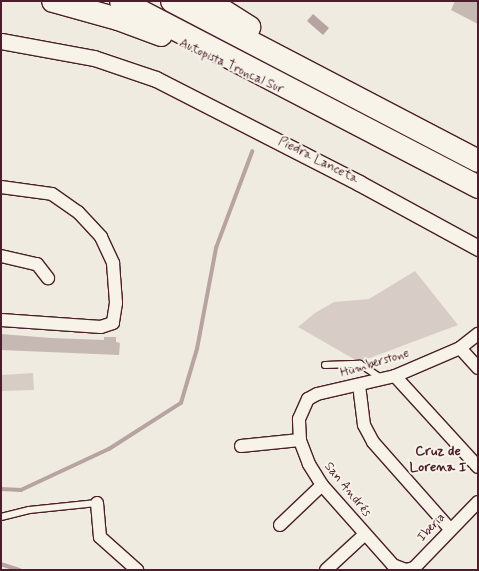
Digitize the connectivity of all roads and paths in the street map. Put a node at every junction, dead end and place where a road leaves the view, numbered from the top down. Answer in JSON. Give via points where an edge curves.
{"nodes":[{"id":1,"x":53,"y":1,"type":"edge"},
{"id":2,"x":121,"y":1,"type":"edge"},
{"id":3,"x":172,"y":1,"type":"edge"},
{"id":4,"x":208,"y":1,"type":"edge"},
{"id":5,"x":1,"y":42,"type":"edge"},
{"id":6,"x":415,"y":130,"type":"junction"},
{"id":7,"x":403,"y":149,"type":"junction"},
{"id":8,"x":478,"y":161,"type":"edge"},
{"id":9,"x":478,"y":187,"type":"edge"},
{"id":10,"x":1,"y":188,"type":"edge"},
{"id":11,"x":478,"y":248,"type":"edge"},
{"id":12,"x":1,"y":256,"type":"edge"},
{"id":13,"x":48,"y":278,"type":"dead end"},
{"id":14,"x":1,"y":320,"type":"edge"},
{"id":15,"x":478,"y":334,"type":"edge"},
{"id":16,"x":460,"y":348,"type":"junction"},
{"id":17,"x":325,"y":365,"type":"dead end"},
{"id":18,"x":478,"y":368,"type":"edge"},
{"id":19,"x":395,"y":376,"type":"junction"},
{"id":20,"x":382,"y":378,"type":"junction"},
{"id":21,"x":359,"y":385,"type":"junction"},
{"id":22,"x":302,"y":409,"type":"joint"},
{"id":23,"x":300,"y":440,"type":"junction"},
{"id":24,"x":241,"y":446,"type":"dead end"},
{"id":25,"x":478,"y":467,"type":"edge"},
{"id":26,"x":322,"y":485,"type":"junction"},
{"id":27,"x":478,"y":502,"type":"edge"},
{"id":28,"x":96,"y":503,"type":"joint"},
{"id":29,"x":1,"y":517,"type":"edge"},
{"id":30,"x":280,"y":525,"type":"dead end"},
{"id":31,"x":450,"y":529,"type":"junction"},
{"id":32,"x":364,"y":534,"type":"junction"},
{"id":33,"x":127,"y":565,"type":"edge"},
{"id":34,"x":137,"y":570,"type":"edge"},
{"id":35,"x":326,"y":570,"type":"edge"},
{"id":36,"x":406,"y":570,"type":"edge"}],
"edges":[{"from":1,"to":7,"type":"highway","name":"Autopista Troncal Sur","via":[[118,19],[190,46]]},
{"from":2,"to":7,"type":"highway","name":"Autopista Troncal Sur"},
{"from":3,"to":6,"type":"highway"},
{"from":4,"to":6,"type":"highway"},
{"from":5,"to":11,"type":"street","name":"Piedra Lanceta","via":[[94,58],[156,79],[359,182]]},
{"from":6,"to":8,"type":"highway"},
{"from":7,"to":9,"type":"highway","name":"Autopista Troncal Sur"},
{"from":10,"to":14,"type":"street","via":[[52,194],[78,212],[101,237],[113,263],[116,302],[113,323],[101,327]]},
{"from":12,"to":13,"type":"street","via":[[37,264]]},
{"from":15,"to":16,"type":"street","name":"Humberstone"},
{"from":16,"to":18,"type":"street"},
{"from":16,"to":19,"type":"street","name":"Humberstone"},
{"from":17,"to":20,"type":"lane","via":[[360,364]]},
{"from":19,"to":20,"type":"street","name":"Humberstone"},
{"from":19,"to":25,"type":"street"},
{"from":20,"to":21,"type":"street","name":"Humberstone"},
{"from":21,"to":22,"type":"street","name":"Humberstone","via":[[317,394],[308,399]]},
{"from":21,"to":31,"type":"street","via":[[364,425],[373,442]]},
{"from":22,"to":23,"type":"street","name":"San Andrés","via":[[298,419]]},
{"from":23,"to":24,"type":"street"},
{"from":23,"to":26,"type":"street","name":"San Andrés","via":[[309,464]]},
{"from":26,"to":30,"type":"street"},
{"from":26,"to":32,"type":"street","name":"San Andrés"},
{"from":27,"to":31,"type":"street","name":"Iberia"},
{"from":28,"to":29,"type":"lane","via":[[29,510]]},
{"from":28,"to":33,"type":"street","via":[[100,537]]},
{"from":31,"to":36,"type":"street","name":"Iberia","via":[[414,568]]},
{"from":32,"to":35,"type":"street"},
{"from":32,"to":36,"type":"street","name":"San Andrés","via":[[393,565]]},
{"from":33,"to":34,"type":"street"}]}
